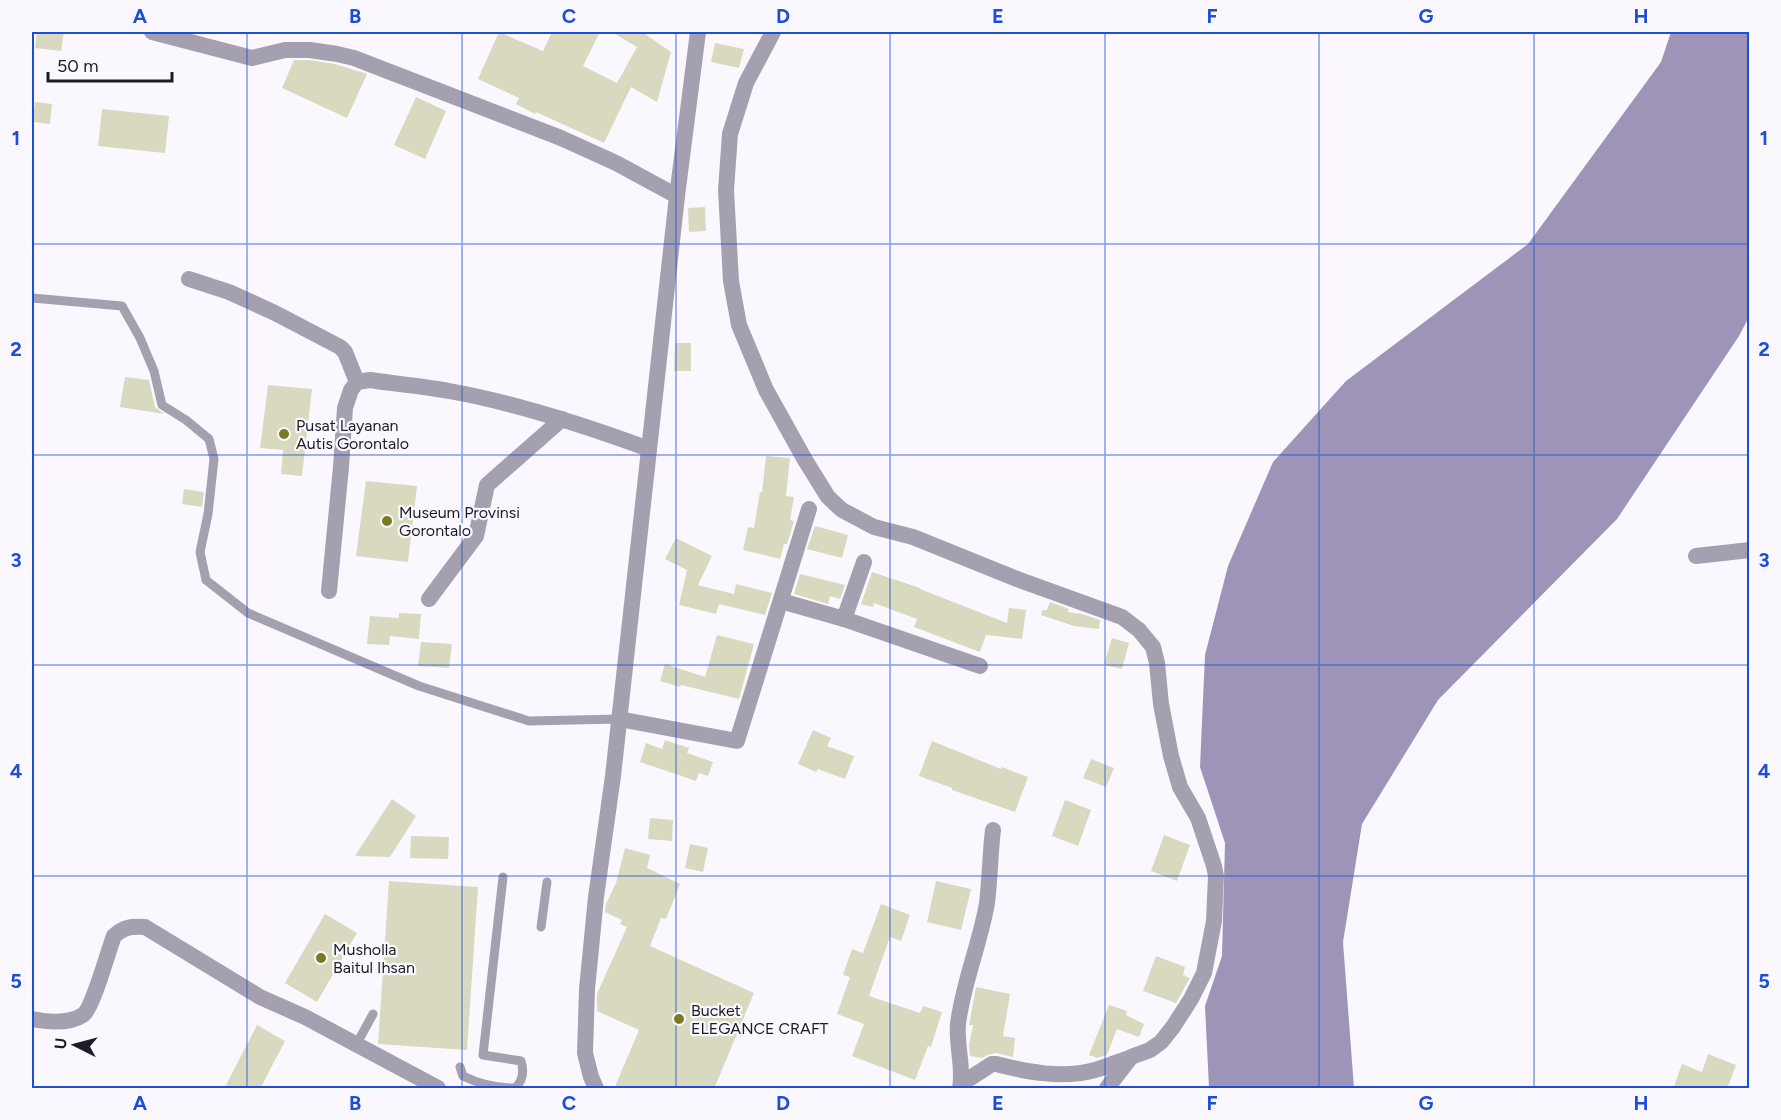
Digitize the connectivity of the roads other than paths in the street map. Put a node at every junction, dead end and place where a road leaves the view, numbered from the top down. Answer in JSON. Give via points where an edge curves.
{"nodes":[{"id":1,"x":152,"y":32,"type":"edge"},
{"id":2,"x":698,"y":32,"type":"edge"},
{"id":3,"x":773,"y":32,"type":"edge"},
{"id":4,"x":677,"y":196,"type":"junction"},
{"id":5,"x":189,"y":279,"type":"dead end"},
{"id":6,"x":32,"y":298,"type":"edge"},
{"id":7,"x":357,"y":382,"type":"junction"},
{"id":8,"x":562,"y":419,"type":"junction"},
{"id":9,"x":649,"y":449,"type":"junction"},
{"id":10,"x":809,"y":509,"type":"dead end"},
{"id":11,"x":1749,"y":550,"type":"edge"},
{"id":12,"x":1696,"y":556,"type":"dead end"},
{"id":13,"x":864,"y":562,"type":"dead end"},
{"id":14,"x":329,"y":591,"type":"dead end"},
{"id":15,"x":429,"y":599,"type":"dead end"},
{"id":16,"x":781,"y":601,"type":"junction"},
{"id":17,"x":844,"y":619,"type":"junction"},
{"id":18,"x":980,"y":666,"type":"dead end"},
{"id":19,"x":619,"y":719,"type":"junction"},
{"id":20,"x":993,"y":830,"type":"dead end"},
{"id":21,"x":503,"y":877,"type":"dead end"},
{"id":22,"x":547,"y":882,"type":"dead end"},
{"id":23,"x":541,"y":927,"type":"dead end"},
{"id":24,"x":373,"y":1014,"type":"dead end"},
{"id":25,"x":32,"y":1019,"type":"edge"},
{"id":26,"x":356,"y":1045,"type":"junction"},
{"id":27,"x":1131,"y":1057,"type":"junction"},
{"id":28,"x":460,"y":1067,"type":"dead end"},
{"id":29,"x":960,"y":1086,"type":"edge"},
{"id":30,"x":591,"y":1087,"type":"edge"},
{"id":31,"x":438,"y":1089,"type":"edge"},
{"id":32,"x":1107,"y":1089,"type":"edge"}],
"edges":[{"from":1,"to":4,"type":"street","via":[[252,58],[285,50],[310,50],[354,58],[561,138]]},
{"from":2,"to":4,"type":"street"},
{"from":3,"to":27,"type":"street","via":[[746,82],[730,134],[726,190],[731,280],[739,325],[766,390],[805,460],[828,497],[842,510],[874,527],[913,537],[1122,617],[1153,647],[1171,756],[1214,866],[1214,921],[1204,973],[1191,999],[1161,1042]]},
{"from":4,"to":9,"type":"street"},
{"from":5,"to":7,"type":"street","via":[[229,292],[340,347]]},
{"from":6,"to":19,"type":"lane","via":[[122,306],[154,370],[162,405],[209,439],[214,459],[200,552],[206,580],[248,613],[419,686],[529,721]]},
{"from":7,"to":8,"type":"street","via":[[370,380],[448,391]]},
{"from":7,"to":14,"type":"street","via":[[345,408]]},
{"from":8,"to":9,"type":"street"},
{"from":8,"to":15,"type":"street","via":[[487,485],[476,536]]},
{"from":9,"to":19,"type":"street"},
{"from":10,"to":16,"type":"street"},
{"from":11,"to":12,"type":"street"},
{"from":13,"to":17,"type":"street"},
{"from":16,"to":17,"type":"street"},
{"from":16,"to":19,"type":"street","via":[[737,741]]},
{"from":17,"to":18,"type":"street"},
{"from":19,"to":30,"type":"street","via":[[586,989],[585,1053]]},
{"from":20,"to":29,"type":"street","via":[[987,902],[958,1022]]},
{"from":21,"to":28,"type":"lane","via":[[483,1055],[521,1061],[523,1074],[515,1088],[504,1088],[471,1080],[463,1076]]},
{"from":22,"to":23,"type":"lane"},
{"from":24,"to":26,"type":"lane"},
{"from":25,"to":26,"type":"street","via":[[56,1022],[84,1014],[114,936],[132,926],[145,927],[260,997]]},
{"from":26,"to":31,"type":"street"},
{"from":27,"to":29,"type":"street","via":[[1093,1071],[1067,1074],[992,1064]]},
{"from":27,"to":32,"type":"street"}]}
